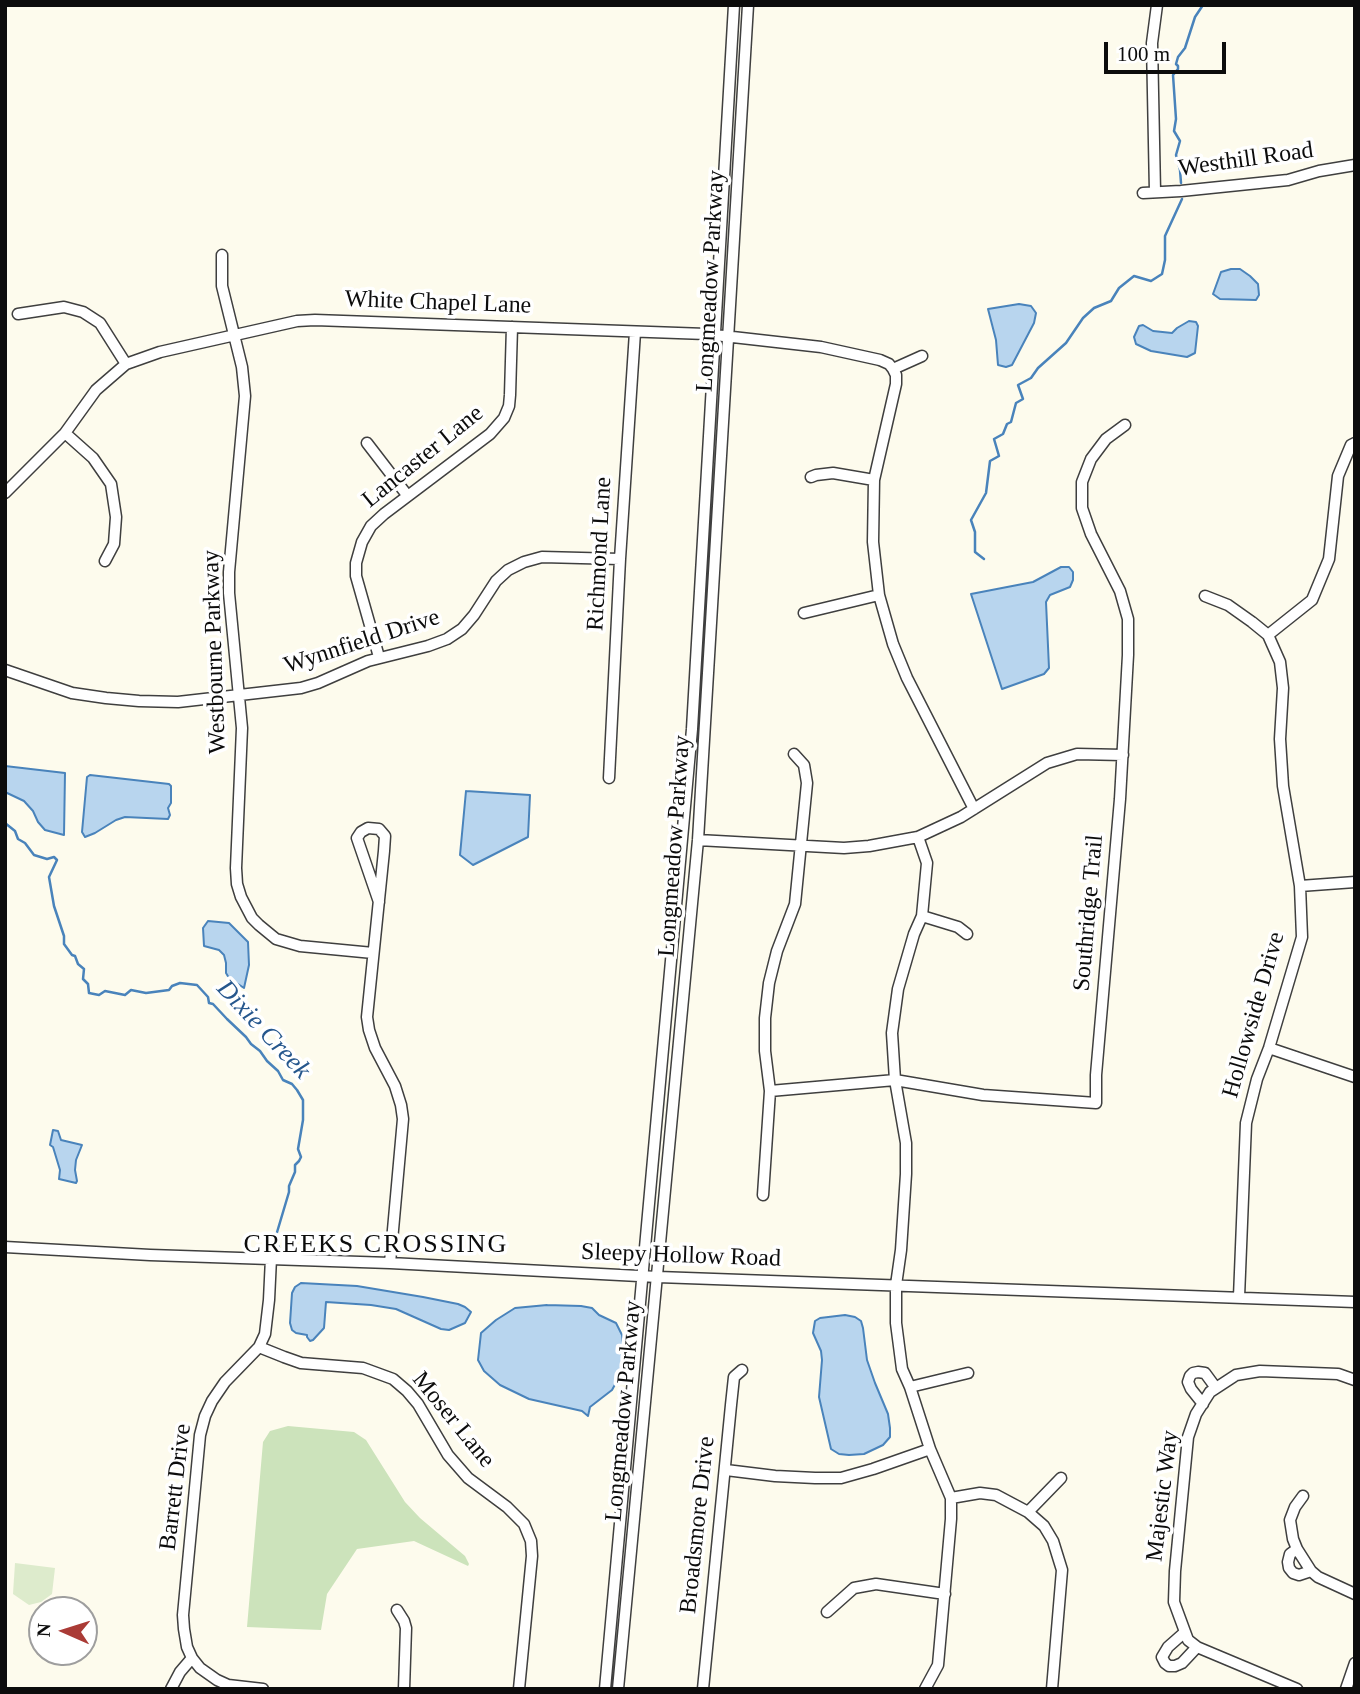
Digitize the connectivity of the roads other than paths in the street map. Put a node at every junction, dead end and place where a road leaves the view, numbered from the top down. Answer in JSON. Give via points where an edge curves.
{"nodes":[{"id":1,"x":734,"y":5,"type":"edge"},
{"id":2,"x":748,"y":5,"type":"edge"},
{"id":3,"x":1157,"y":5,"type":"edge"},
{"id":4,"x":1355,"y":165,"type":"edge"},
{"id":5,"x":1156,"y":191,"type":"junction"},
{"id":6,"x":1143,"y":193,"type":"dead end"},
{"id":7,"x":222,"y":255,"type":"dead end"},
{"id":8,"x":18,"y":314,"type":"dead end"},
{"id":9,"x":512,"y":327,"type":"junction"},
{"id":10,"x":635,"y":332,"type":"junction"},
{"id":11,"x":234,"y":335,"type":"junction"},
{"id":12,"x":715,"y":335,"type":"junction"},
{"id":13,"x":729,"y":336,"type":"junction"},
{"id":14,"x":922,"y":356,"type":"dead end"},
{"id":15,"x":126,"y":364,"type":"junction"},
{"id":16,"x":893,"y":369,"type":"junction"},
{"id":17,"x":1125,"y":425,"type":"dead end"},
{"id":18,"x":65,"y":433,"type":"junction"},
{"id":19,"x":367,"y":443,"type":"dead end"},
{"id":20,"x":1355,"y":443,"type":"edge"},
{"id":21,"x":811,"y":477,"type":"dead end"},
{"id":22,"x":874,"y":480,"type":"junction"},
{"id":23,"x":5,"y":493,"type":"edge"},
{"id":24,"x":407,"y":495,"type":"junction"},
{"id":25,"x":620,"y":559,"type":"junction"},
{"id":26,"x":105,"y":561,"type":"dead end"},
{"id":27,"x":879,"y":595,"type":"junction"},
{"id":28,"x":1205,"y":596,"type":"dead end"},
{"id":29,"x":804,"y":613,"type":"dead end"},
{"id":30,"x":1268,"y":635,"type":"junction"},
{"id":31,"x":379,"y":657,"type":"junction"},
{"id":32,"x":5,"y":670,"type":"edge"},
{"id":33,"x":239,"y":696,"type":"junction"},
{"id":34,"x":794,"y":754,"type":"dead end"},
{"id":35,"x":1123,"y":755,"type":"junction"},
{"id":36,"x":609,"y":778,"type":"dead end"},
{"id":37,"x":974,"y":809,"type":"junction"},
{"id":38,"x":918,"y":837,"type":"junction"},
{"id":39,"x":698,"y":840,"type":"junction"},
{"id":40,"x":802,"y":846,"type":"junction"},
{"id":41,"x":1355,"y":882,"type":"edge"},
{"id":42,"x":1300,"y":886,"type":"junction"},
{"id":43,"x":379,"y":902,"type":"junction"},
{"id":44,"x":922,"y":916,"type":"junction"},
{"id":45,"x":968,"y":934,"type":"dead end"},
{"id":46,"x":373,"y":953,"type":"junction"},
{"id":47,"x":1269,"y":1048,"type":"junction"},
{"id":48,"x":1355,"y":1077,"type":"edge"},
{"id":49,"x":895,"y":1080,"type":"junction"},
{"id":50,"x":770,"y":1091,"type":"junction"},
{"id":51,"x":763,"y":1195,"type":"dead end"},
{"id":52,"x":5,"y":1247,"type":"edge"},
{"id":53,"x":271,"y":1258,"type":"junction"},
{"id":54,"x":390,"y":1263,"type":"junction"},
{"id":55,"x":643,"y":1276,"type":"junction"},
{"id":56,"x":657,"y":1277,"type":"junction"},
{"id":57,"x":896,"y":1285,"type":"junction"},
{"id":58,"x":1239,"y":1297,"type":"junction"},
{"id":59,"x":1355,"y":1302,"type":"edge"},
{"id":60,"x":259,"y":1346,"type":"junction"},
{"id":61,"x":742,"y":1370,"type":"dead end"},
{"id":62,"x":968,"y":1373,"type":"dead end"},
{"id":63,"x":1355,"y":1380,"type":"edge"},
{"id":64,"x":910,"y":1387,"type":"junction"},
{"id":65,"x":1216,"y":1388,"type":"junction"},
{"id":66,"x":1203,"y":1404,"type":"junction"},
{"id":67,"x":930,"y":1449,"type":"junction"},
{"id":68,"x":726,"y":1470,"type":"junction"},
{"id":69,"x":1061,"y":1478,"type":"dead end"},
{"id":70,"x":1303,"y":1496,"type":"dead end"},
{"id":71,"x":951,"y":1498,"type":"junction"},
{"id":72,"x":1028,"y":1512,"type":"junction"},
{"id":73,"x":1297,"y":1549,"type":"junction"},
{"id":74,"x":1311,"y":1571,"type":"junction"},
{"id":75,"x":945,"y":1594,"type":"junction"},
{"id":76,"x":1355,"y":1594,"type":"edge"},
{"id":77,"x":397,"y":1610,"type":"dead end"},
{"id":78,"x":827,"y":1612,"type":"dead end"},
{"id":79,"x":1185,"y":1632,"type":"junction"},
{"id":80,"x":1197,"y":1647,"type":"junction"},
{"id":81,"x":192,"y":1658,"type":"junction"},
{"id":82,"x":1355,"y":1663,"type":"edge"},
{"id":83,"x":171,"y":1689,"type":"edge"},
{"id":84,"x":263,"y":1689,"type":"edge"},
{"id":85,"x":404,"y":1689,"type":"edge"},
{"id":86,"x":519,"y":1689,"type":"edge"},
{"id":87,"x":605,"y":1689,"type":"edge"},
{"id":88,"x":618,"y":1689,"type":"edge"},
{"id":89,"x":703,"y":1689,"type":"edge"},
{"id":90,"x":925,"y":1689,"type":"edge"},
{"id":91,"x":1052,"y":1689,"type":"edge"},
{"id":92,"x":1297,"y":1689,"type":"edge"},
{"id":93,"x":1346,"y":1689,"type":"edge"}],
"edges":[{"from":1,"to":12,"type":"street","name":"Longmeadow Parkway"},
{"from":2,"to":13,"type":"street","name":"Longmeadow Parkway"},
{"from":3,"to":5,"type":"street","via":[[1152,43]]},
{"from":4,"to":5,"type":"street","name":"Westhill Road","via":[[1289,180]]},
{"from":5,"to":6,"type":"street","name":"Westhill Road"},
{"from":7,"to":11,"type":"street","name":"Westbourne Parkway","via":[[222,286]]},
{"from":8,"to":15,"type":"street","via":[[64,307],[83,312],[100,323]]},
{"from":9,"to":10,"type":"street","name":"White Chapel Lane"},
{"from":9,"to":11,"type":"street","name":"White Chapel Lane","via":[[315,320]]},
{"from":9,"to":24,"type":"street","name":"Lancaster Lane","via":[[510,395],[504,418],[490,434]]},
{"from":10,"to":12,"type":"street","name":"White Chapel Lane"},
{"from":10,"to":25,"type":"street","name":"Richmond Lane"},
{"from":11,"to":15,"type":"street","name":"White Chapel Lane"},
{"from":11,"to":33,"type":"street","name":"Westbourne Parkway","via":[[245,396],[229,572]]},
{"from":12,"to":13,"type":"street","name":"White Chapel Lane"},
{"from":12,"to":55,"type":"street","name":"Longmeadow Parkway","via":[[692,729]]},
{"from":13,"to":16,"type":"street","name":"White Chapel Lane","via":[[856,354]]},
{"from":13,"to":39,"type":"street","name":"Longmeadow Parkway"},
{"from":14,"to":16,"type":"street"},
{"from":15,"to":18,"type":"street","name":"White Chapel Lane","via":[[96,390]]},
{"from":16,"to":22,"type":"street","via":[[896,384]]},
{"from":17,"to":35,"type":"street","name":"Southridge Trail","via":[[1106,439],[1082,482],[1091,534],[1120,591],[1128,619]]},
{"from":18,"to":23,"type":"street","name":"White Chapel Lane"},
{"from":18,"to":26,"type":"street","via":[[93,458],[111,484],[114,544]]},
{"from":19,"to":24,"type":"street"},
{"from":20,"to":30,"type":"street","via":[[1338,476],[1329,559],[1312,600]]},
{"from":21,"to":22,"type":"street","via":[[833,473]]},
{"from":22,"to":27,"type":"street","via":[[873,542]]},
{"from":24,"to":31,"type":"street","name":"Lancaster Lane","via":[[370,526],[356,563],[359,591]]},
{"from":25,"to":31,"type":"street","name":"Wynnfield Drive","via":[[542,557],[524,562],[496,581],[474,615],[447,639]]},
{"from":25,"to":36,"type":"street","name":"Richmond Lane"},
{"from":27,"to":29,"type":"street"},
{"from":27,"to":37,"type":"street","via":[[907,678]]},
{"from":28,"to":30,"type":"street","via":[[1240,612]]},
{"from":30,"to":42,"type":"street","name":"Hollowside Drive","via":[[1280,662],[1283,786]]},
{"from":31,"to":33,"type":"street","name":"Wynnfield Drive","via":[[301,688]]},
{"from":32,"to":33,"type":"street","name":"Wynnfield Drive","via":[[72,693],[106,698],[178,702]]},
{"from":33,"to":46,"type":"street","name":"Westbourne Parkway","via":[[242,728],[236,868],[246,908],[276,939]]},
{"from":34,"to":40,"type":"street","via":[[804,765],[807,783]]},
{"from":35,"to":37,"type":"street","via":[[1062,757],[1036,768]]},
{"from":35,"to":49,"type":"street","name":"Southridge Trail","via":[[1096,1103],[983,1095]]},
{"from":37,"to":38,"type":"street"},
{"from":38,"to":40,"type":"street","via":[[869,846]]},
{"from":38,"to":44,"type":"street","via":[[927,863]]},
{"from":39,"to":40,"type":"street"},
{"from":39,"to":56,"type":"street","name":"Longmeadow Parkway"},
{"from":40,"to":50,"type":"street","via":[[795,904],[769,983],[765,1051]]},
{"from":41,"to":42,"type":"street"},
{"from":42,"to":47,"type":"street","name":"Hollowside Drive","via":[[1302,937]]},
{"from":43,"to":43,"type":"street","via":[[385,836],[379,829],[368,828],[357,838]]},
{"from":43,"to":46,"type":"street"},
{"from":44,"to":45,"type":"street"},
{"from":44,"to":49,"type":"street","via":[[892,1019]]},
{"from":46,"to":54,"type":"street","via":[[369,1030],[395,1086],[403,1119]]},
{"from":47,"to":48,"type":"street"},
{"from":47,"to":58,"type":"street","name":"Hollowside Drive","via":[[1246,1123]]},
{"from":49,"to":50,"type":"street","name":"Southridge Trail"},
{"from":49,"to":57,"type":"street","via":[[906,1143]]},
{"from":50,"to":51,"type":"street"},
{"from":52,"to":53,"type":"street","name":"Sleepy Hollow Road"},
{"from":53,"to":54,"type":"street","name":"Sleepy Hollow Road"},
{"from":53,"to":60,"type":"street","name":"Barrett Drive","via":[[267,1322]]},
{"from":54,"to":55,"type":"street","name":"Sleepy Hollow Road"},
{"from":55,"to":56,"type":"street","name":"Sleepy Hollow Road"},
{"from":55,"to":87,"type":"street","name":"Longmeadow Parkway"},
{"from":56,"to":57,"type":"street","name":"Sleepy Hollow Road"},
{"from":56,"to":88,"type":"street","name":"Longmeadow Parkway"},
{"from":57,"to":58,"type":"street","name":"Sleepy Hollow Road"},
{"from":57,"to":64,"type":"street","via":[[902,1369]]},
{"from":58,"to":59,"type":"street","name":"Sleepy Hollow Road"},
{"from":60,"to":81,"type":"street","name":"Barrett Drive","via":[[212,1401],[200,1435],[183,1615]]},
{"from":60,"to":86,"type":"street","name":"Moser Lane","via":[[301,1363],[363,1368],[393,1379],[418,1404],[462,1472],[524,1524],[532,1556]]},
{"from":61,"to":68,"type":"street","name":"Broadsmore Drive","via":[[734,1377]]},
{"from":62,"to":64,"type":"street"},
{"from":63,"to":65,"type":"street","name":"Majestic Way","via":[[1338,1374],[1260,1371],[1236,1375]]},
{"from":64,"to":67,"type":"street"},
{"from":65,"to":66,"type":"street","name":"Majestic Way"},
{"from":65,"to":66,"type":"street","via":[[1205,1373],[1190,1376],[1191,1389]]},
{"from":66,"to":79,"type":"street","name":"Majestic Way","via":[[1188,1437],[1175,1571],[1174,1602]]},
{"from":67,"to":68,"type":"street","via":[[841,1478]]},
{"from":67,"to":71,"type":"street"},
{"from":68,"to":89,"type":"street","name":"Broadsmore Drive"},
{"from":69,"to":72,"type":"street"},
{"from":70,"to":73,"type":"street","via":[[1290,1520]]},
{"from":71,"to":72,"type":"street","via":[[996,1495]]},
{"from":71,"to":75,"type":"street"},
{"from":72,"to":91,"type":"street","via":[[1053,1541],[1062,1570]]},
{"from":73,"to":74,"type":"street"},
{"from":73,"to":74,"type":"street","via":[[1290,1555],[1289,1568],[1299,1576]]},
{"from":74,"to":76,"type":"street"},
{"from":75,"to":78,"type":"street","via":[[876,1584],[854,1588]]},
{"from":75,"to":90,"type":"street","via":[[938,1665]]},
{"from":77,"to":85,"type":"street","via":[[406,1628]]},
{"from":79,"to":80,"type":"street","name":"Majestic Way"},
{"from":79,"to":80,"type":"street","via":[[1163,1653],[1164,1663],[1175,1666]]},
{"from":80,"to":92,"type":"street","name":"Majestic Way"},
{"from":81,"to":83,"type":"street"},
{"from":81,"to":84,"type":"street","via":[[217,1680]]},
{"from":82,"to":93,"type":"street"}]}
